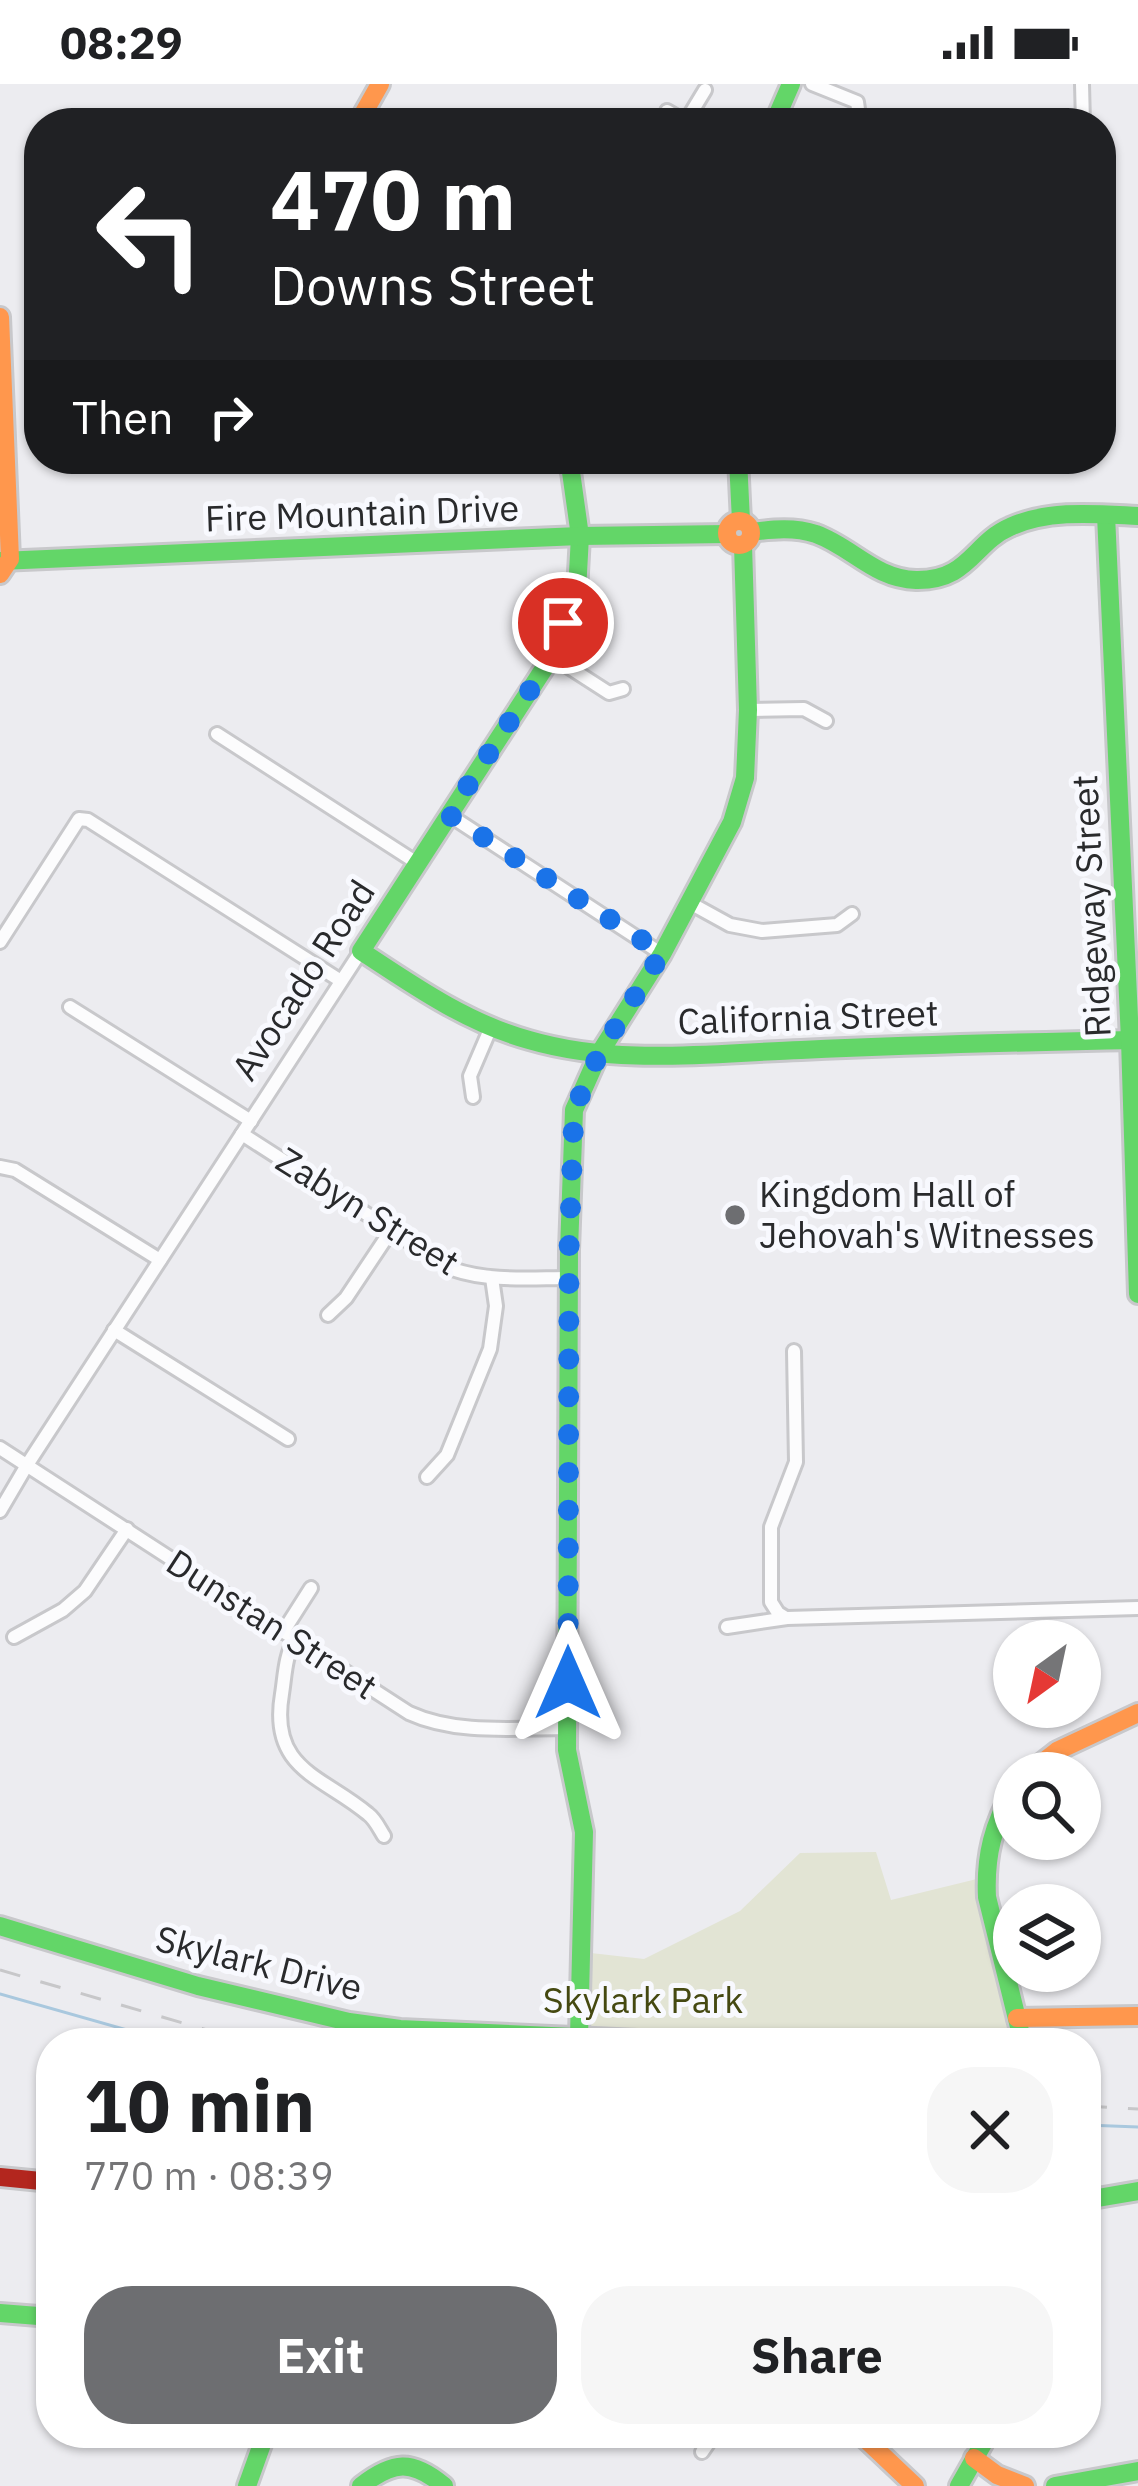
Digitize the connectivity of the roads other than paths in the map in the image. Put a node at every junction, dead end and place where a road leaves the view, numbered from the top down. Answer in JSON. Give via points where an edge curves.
{"nodes":[{"id":1,"x":812,"y":84,"type":"edge"},
{"id":2,"x":706,"y":90,"type":"dead end"},
{"id":3,"x":695,"y":108,"type":"edge"},
{"id":4,"x":857,"y":108,"type":"edge"},
{"id":5,"x":0,"y":316,"type":"edge"},
{"id":6,"x":571,"y":474,"type":"edge"},
{"id":7,"x":739,"y":474,"type":"edge"},
{"id":8,"x":1106,"y":515,"type":"junction"},
{"id":9,"x":1138,"y":516,"type":"edge"},
{"id":10,"x":741,"y":533,"type":"junction"},
{"id":11,"x":580,"y":536,"type":"junction"},
{"id":12,"x":3,"y":565,"type":"edge"},
{"id":13,"x":550,"y":655,"type":"junction"},
{"id":14,"x":622,"y":689,"type":"dead end"},
{"id":15,"x":748,"y":710,"type":"junction"},
{"id":16,"x":826,"y":721,"type":"dead end"},
{"id":17,"x":218,"y":734,"type":"dead end"},
{"id":18,"x":449,"y":815,"type":"junction"},
{"id":19,"x":418,"y":863,"type":"junction"},
{"id":20,"x":690,"y":903,"type":"junction"},
{"id":21,"x":852,"y":914,"type":"dead end"},
{"id":22,"x":0,"y":942,"type":"edge"},
{"id":23,"x":361,"y":951,"type":"junction"},
{"id":24,"x":662,"y":953,"type":"junction"},
{"id":25,"x":341,"y":981,"type":"junction"},
{"id":26,"x":70,"y":1006,"type":"dead end"},
{"id":27,"x":490,"y":1027,"type":"junction"},
{"id":28,"x":1134,"y":1040,"type":"edge"},
{"id":29,"x":599,"y":1054,"type":"junction"},
{"id":30,"x":473,"y":1097,"type":"dead end"},
{"id":31,"x":250,"y":1120,"type":"junction"},
{"id":32,"x":242,"y":1134,"type":"junction"},
{"id":33,"x":0,"y":1167,"type":"edge"},
{"id":34,"x":392,"y":1229,"type":"junction"},
{"id":35,"x":160,"y":1260,"type":"junction"},
{"id":36,"x":492,"y":1278,"type":"junction"},
{"id":37,"x":569,"y":1278,"type":"junction"},
{"id":38,"x":1138,"y":1294,"type":"edge"},
{"id":39,"x":328,"y":1315,"type":"dead end"},
{"id":40,"x":114,"y":1330,"type":"junction"},
{"id":41,"x":794,"y":1351,"type":"dead end"},
{"id":42,"x":288,"y":1439,"type":"dead end"},
{"id":43,"x":0,"y":1448,"type":"edge"},
{"id":44,"x":27,"y":1465,"type":"junction"},
{"id":45,"x":427,"y":1477,"type":"dead end"},
{"id":46,"x":0,"y":1511,"type":"edge"},
{"id":47,"x":127,"y":1529,"type":"junction"},
{"id":48,"x":311,"y":1588,"type":"dead end"},
{"id":49,"x":1138,"y":1608,"type":"edge"},
{"id":50,"x":788,"y":1618,"type":"junction"},
{"id":51,"x":728,"y":1627,"type":"dead end"},
{"id":52,"x":14,"y":1636,"type":"dead end"},
{"id":53,"x":289,"y":1636,"type":"junction"},
{"id":54,"x":1138,"y":1713,"type":"edge"},
{"id":55,"x":568,"y":1728,"type":"junction"},
{"id":56,"x":1056,"y":1752,"type":"edge"},
{"id":57,"x":993,"y":1828,"type":"edge"},
{"id":58,"x":384,"y":1836,"type":"dead end"},
{"id":59,"x":0,"y":1926,"type":"edge"},
{"id":60,"x":1138,"y":2016,"type":"edge"},
{"id":61,"x":1016,"y":2018,"type":"junction"},
{"id":62,"x":393,"y":2028,"type":"edge"},
{"id":63,"x":579,"y":2028,"type":"edge"},
{"id":64,"x":1019,"y":2028,"type":"edge"},
{"id":65,"x":0,"y":2177,"type":"edge"},
{"id":66,"x":36,"y":2181,"type":"edge"},
{"id":67,"x":1138,"y":2191,"type":"edge"},
{"id":68,"x":1101,"y":2197,"type":"edge"},
{"id":69,"x":0,"y":2313,"type":"edge"},
{"id":70,"x":36,"y":2316,"type":"edge"},
{"id":71,"x":261,"y":2448,"type":"edge"},
{"id":72,"x":705,"y":2448,"type":"edge"},
{"id":73,"x":876,"y":2448,"type":"edge"},
{"id":74,"x":980,"y":2448,"type":"edge"},
{"id":75,"x":702,"y":2452,"type":"dead end"},
{"id":76,"x":974,"y":2458,"type":"junction"},
{"id":77,"x":1130,"y":2477,"type":"edge"},
{"id":78,"x":247,"y":2486,"type":"edge"},
{"id":79,"x":362,"y":2486,"type":"edge"},
{"id":80,"x":444,"y":2486,"type":"edge"},
{"id":81,"x":915,"y":2486,"type":"edge"},
{"id":82,"x":959,"y":2486,"type":"edge"},
{"id":83,"x":1025,"y":2486,"type":"edge"},
{"id":84,"x":1054,"y":2486,"type":"edge"}],
"edges":[{"from":1,"to":4,"type":"street"},
{"from":2,"to":3,"type":"street"},
{"from":5,"to":12,"type":"main road"},
{"from":6,"to":11,"type":"main road","name":"Avocado Road"},
{"from":7,"to":10,"type":"main road"},
{"from":8,"to":9,"type":"main road","name":"Fire Mountain Drive"},
{"from":8,"to":10,"type":"main road","name":"Fire Mountain Drive","via":[[1036,517],[927,580],[886,576],[799,530]]},
{"from":8,"to":28,"type":"main road","name":"Ridgeway Street"},
{"from":10,"to":11,"type":"main road","name":"Fire Mountain Drive"},
{"from":10,"to":15,"type":"main road"},
{"from":11,"to":12,"type":"main road","name":"Fire Mountain Drive"},
{"from":11,"to":13,"type":"main road","name":"Avocado Road","via":[[577,591]]},
{"from":13,"to":14,"type":"street","via":[[609,693]]},
{"from":13,"to":18,"type":"main road","name":"Avocado Road"},
{"from":15,"to":16,"type":"street","via":[[804,709]]},
{"from":15,"to":20,"type":"main road","via":[[745,778]]},
{"from":17,"to":19,"type":"street"},
{"from":18,"to":19,"type":"main road","name":"Avocado Road"},
{"from":18,"to":24,"type":"street"},
{"from":19,"to":23,"type":"main road","name":"Avocado Road"},
{"from":20,"to":21,"type":"street","via":[[730,925],[762,931],[837,925]]},
{"from":20,"to":24,"type":"main road"},
{"from":22,"to":25,"type":"street","via":[[80,819]]},
{"from":23,"to":25,"type":"street","name":"Avocado Road"},
{"from":23,"to":27,"type":"main road","name":"California Street"},
{"from":24,"to":29,"type":"main road"},
{"from":25,"to":31,"type":"street","name":"Avocado Road"},
{"from":26,"to":31,"type":"street","name":"Zabyn Street"},
{"from":27,"to":29,"type":"main road","name":"California Street"},
{"from":27,"to":30,"type":"street","via":[[470,1076]]},
{"from":28,"to":29,"type":"main road","name":"California Street"},
{"from":28,"to":38,"type":"main road","name":"Ridgeway Street"},
{"from":29,"to":37,"type":"main road","via":[[574,1110]]},
{"from":31,"to":32,"type":"street","name":"Avocado Road"},
{"from":32,"to":34,"type":"street","name":"Zabyn Street"},
{"from":32,"to":35,"type":"street","name":"Avocado Road"},
{"from":33,"to":35,"type":"street"},
{"from":34,"to":36,"type":"street","name":"Zabyn Street","via":[[452,1268]]},
{"from":34,"to":39,"type":"street"},
{"from":35,"to":40,"type":"street","name":"Avocado Road"},
{"from":36,"to":37,"type":"street","name":"Zabyn Street"},
{"from":36,"to":45,"type":"street","via":[[490,1349],[447,1455]]},
{"from":37,"to":55,"type":"main road"},
{"from":40,"to":42,"type":"street"},
{"from":40,"to":44,"type":"street","name":"Avocado Road"},
{"from":41,"to":50,"type":"street","via":[[796,1462],[771,1528],[771,1602]]},
{"from":43,"to":44,"type":"street","name":"Dunstan Street"},
{"from":44,"to":46,"type":"street","name":"Avocado Road"},
{"from":44,"to":47,"type":"street","name":"Dunstan Street"},
{"from":47,"to":52,"type":"street","via":[[85,1591]]},
{"from":47,"to":53,"type":"street","name":"Dunstan Street"},
{"from":48,"to":53,"type":"street"},
{"from":49,"to":50,"type":"street"},
{"from":50,"to":51,"type":"street"},
{"from":53,"to":55,"type":"street","name":"Dunstan Street","via":[[431,1723]]},
{"from":53,"to":58,"type":"street","via":[[280,1707],[290,1751],[308,1775],[371,1816]]},
{"from":54,"to":56,"type":"main road"},
{"from":55,"to":63,"type":"main road","via":[[586,1865]]},
{"from":57,"to":61,"type":"main road","via":[[987,1897]]},
{"from":59,"to":62,"type":"main road","name":"Skylark Drive","via":[[286,2011]]},
{"from":60,"to":61,"type":"main road"},
{"from":61,"to":64,"type":"main road"},
{"from":65,"to":66,"type":"main road"},
{"from":67,"to":68,"type":"main road"},
{"from":69,"to":70,"type":"main road"},
{"from":71,"to":78,"type":"main road"},
{"from":72,"to":75,"type":"street"},
{"from":73,"to":81,"type":"main road"},
{"from":74,"to":76,"type":"main road"},
{"from":76,"to":82,"type":"main road"},
{"from":76,"to":83,"type":"main road"},
{"from":77,"to":84,"type":"main road"},
{"from":79,"to":80,"type":"main road","via":[[398,2465],[430,2473]]}]}
